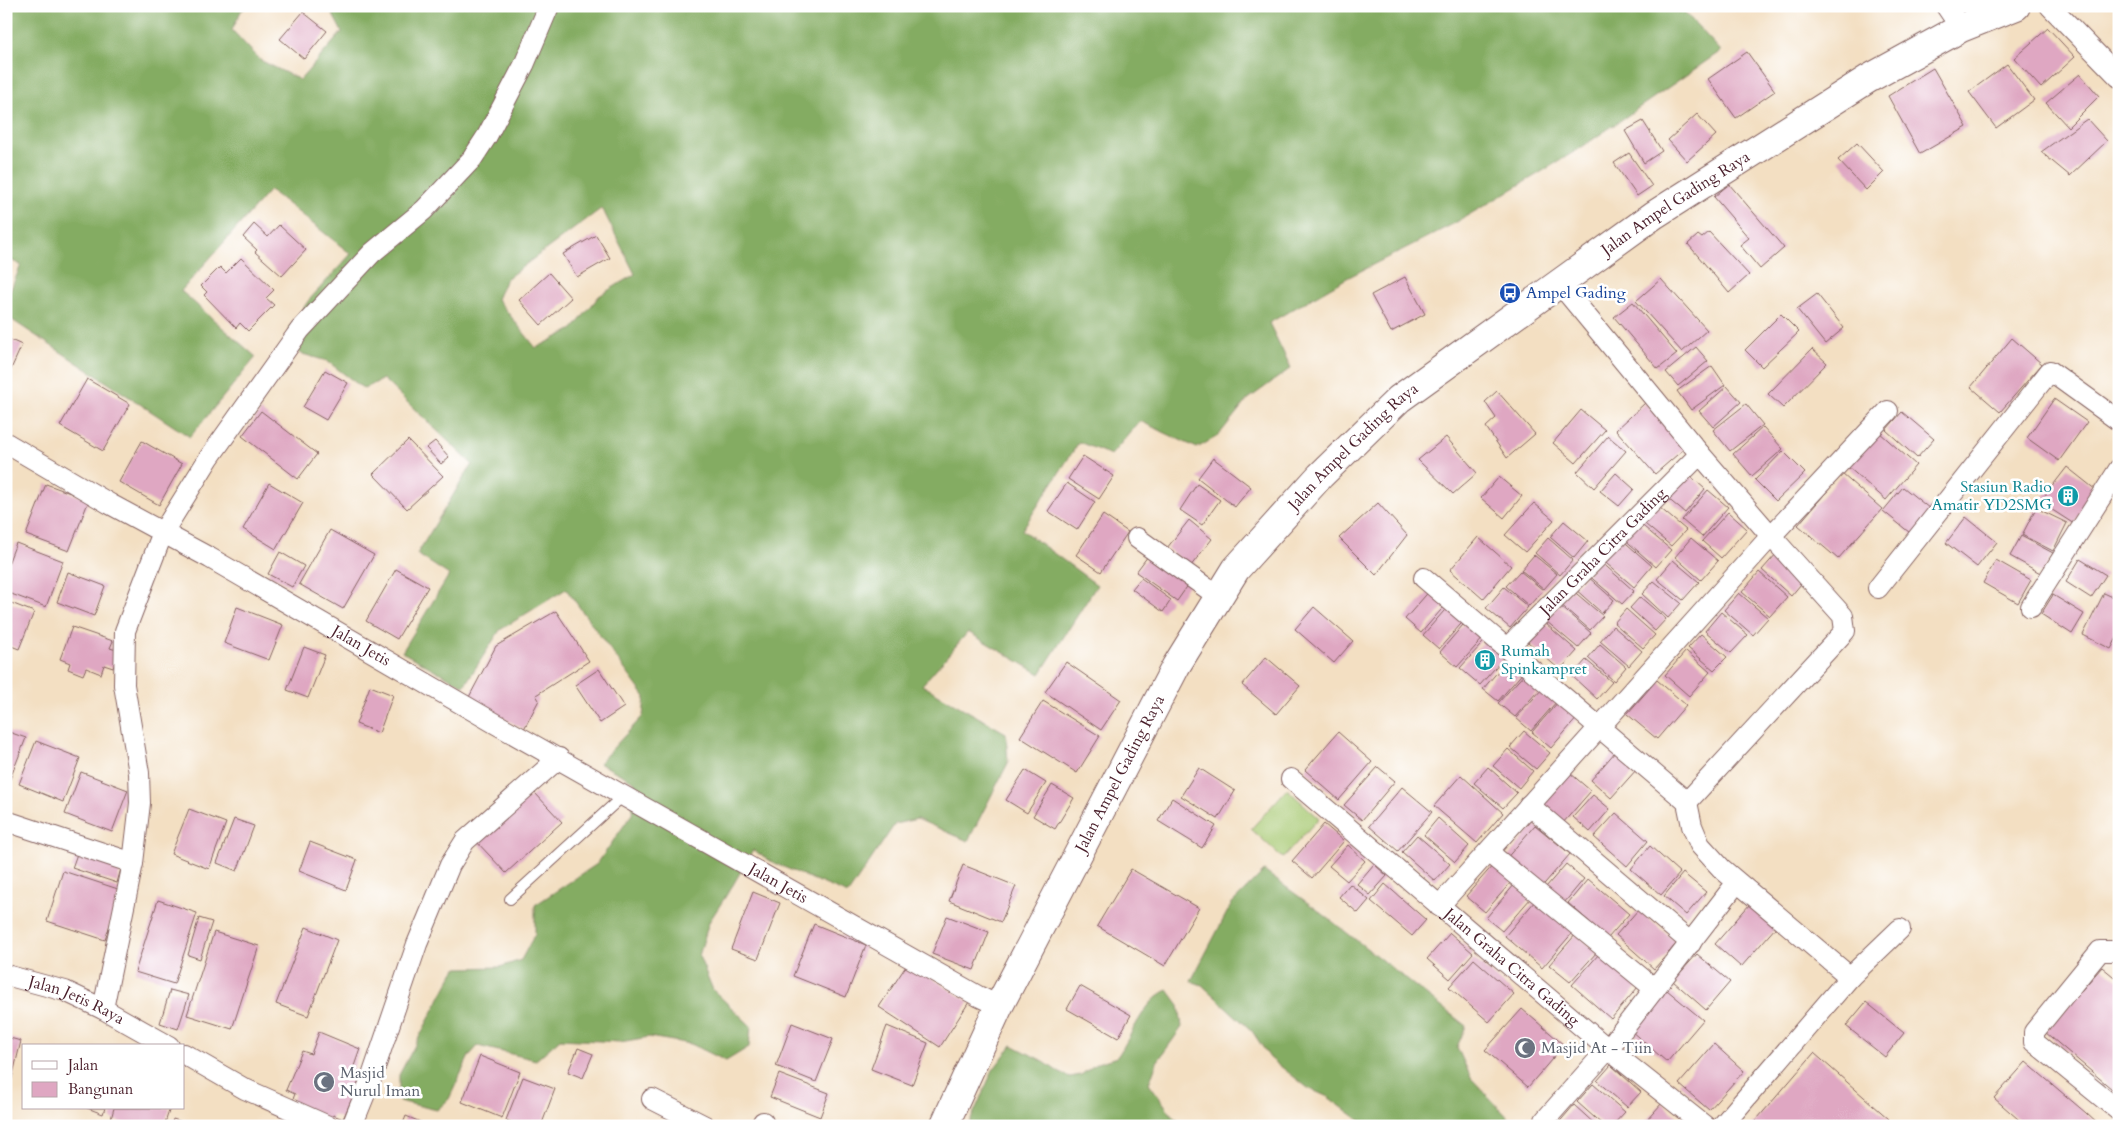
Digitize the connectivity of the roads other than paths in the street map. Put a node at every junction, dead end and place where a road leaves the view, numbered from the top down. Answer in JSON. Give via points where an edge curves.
{"nodes":[{"id":1,"x":549,"y":6,"type":"edge"},
{"id":2,"x":2016,"y":6,"type":"edge"},
{"id":3,"x":2050,"y":6,"type":"edge"},
{"id":4,"x":1953,"y":17,"type":"edge"},
{"id":5,"x":2119,"y":77,"type":"edge"},
{"id":6,"x":1560,"y":284,"type":"junction"},
{"id":7,"x":1888,"y":412,"type":"dead end"},
{"id":8,"x":2119,"y":421,"type":"edge"},
{"id":9,"x":8,"y":451,"type":"edge"},
{"id":10,"x":1700,"y":454,"type":"junction"},
{"id":11,"x":2119,"y":469,"type":"edge"},
{"id":12,"x":163,"y":532,"type":"junction"},
{"id":13,"x":1771,"y":536,"type":"junction"},
{"id":14,"x":1137,"y":538,"type":"dead end"},
{"id":15,"x":1424,"y":578,"type":"dead end"},
{"id":16,"x":1878,"y":588,"type":"dead end"},
{"id":17,"x":1219,"y":597,"type":"junction"},
{"id":18,"x":2031,"y":607,"type":"dead end"},
{"id":19,"x":1507,"y":648,"type":"junction"},
{"id":20,"x":1600,"y":728,"type":"junction"},
{"id":21,"x":559,"y":758,"type":"junction"},
{"id":22,"x":1291,"y":779,"type":"dead end"},
{"id":23,"x":624,"y":795,"type":"junction"},
{"id":24,"x":1687,"y":802,"type":"junction"},
{"id":25,"x":1529,"y":804,"type":"junction"},
{"id":26,"x":6,"y":821,"type":"edge"},
{"id":27,"x":1488,"y":852,"type":"junction"},
{"id":28,"x":133,"y":863,"type":"junction"},
{"id":29,"x":1731,"y":890,"type":"dead end"},
{"id":30,"x":510,"y":899,"type":"dead end"},
{"id":31,"x":1439,"y":906,"type":"junction"},
{"id":32,"x":1900,"y":929,"type":"dead end"},
{"id":33,"x":1691,"y":943,"type":"junction"},
{"id":34,"x":2119,"y":951,"type":"edge"},
{"id":35,"x":6,"y":976,"type":"edge"},
{"id":36,"x":1850,"y":977,"type":"junction"},
{"id":37,"x":1654,"y":989,"type":"junction"},
{"id":38,"x":1000,"y":1006,"type":"junction"},
{"id":39,"x":104,"y":1009,"type":"junction"},
{"id":40,"x":165,"y":1044,"type":"edge"},
{"id":41,"x":1608,"y":1048,"type":"junction"},
{"id":42,"x":185,"y":1055,"type":"edge"},
{"id":43,"x":652,"y":1099,"type":"dead end"},
{"id":44,"x":2119,"y":1111,"type":"edge"},
{"id":45,"x":1545,"y":1120,"type":"dead end"},
{"id":46,"x":328,"y":1126,"type":"edge"},
{"id":47,"x":352,"y":1126,"type":"edge"},
{"id":48,"x":706,"y":1126,"type":"edge"},
{"id":49,"x":944,"y":1126,"type":"edge"},
{"id":50,"x":1704,"y":1126,"type":"edge"},
{"id":51,"x":1722,"y":1126,"type":"edge"}],
"edges":[{"from":1,"to":12,"type":"street","via":[[524,65],[472,159],[424,210],[372,253],[300,330],[209,458]]},
{"from":2,"to":4,"type":"main road","name":"Jalan Ampel Gading Raya"},
{"from":3,"to":5,"type":"street"},
{"from":4,"to":6,"type":"main road","name":"Jalan Ampel Gading Raya","via":[[1868,80],[1654,215]]},
{"from":6,"to":10,"type":"street"},
{"from":6,"to":17,"type":"main road","name":"Jalan Ampel Gading Raya","via":[[1400,399],[1320,476],[1236,569]]},
{"from":7,"to":13,"type":"street","name":"Jalan Graha Citra Gading"},
{"from":8,"to":16,"type":"street","via":[[2050,371]]},
{"from":9,"to":12,"type":"street","name":"Jalan Jetis"},
{"from":10,"to":13,"type":"street"},
{"from":10,"to":19,"type":"street","name":"Jalan Graha Citra Gading"},
{"from":11,"to":18,"type":"street"},
{"from":12,"to":21,"type":"street","name":"Jalan Jetis"},
{"from":12,"to":28,"type":"street","via":[[125,631],[124,685],[139,773],[140,803]]},
{"from":13,"to":20,"type":"street","name":"Jalan Graha Citra Gading"},
{"from":13,"to":24,"type":"street","via":[[1842,616],[1845,631]]},
{"from":14,"to":17,"type":"street"},
{"from":15,"to":19,"type":"street"},
{"from":17,"to":38,"type":"main road","name":"Jalan Ampel Gading Raya","via":[[1176,666]]},
{"from":19,"to":20,"type":"street"},
{"from":20,"to":24,"type":"street"},
{"from":20,"to":25,"type":"street","name":"Jalan Graha Citra Gading"},
{"from":21,"to":23,"type":"street","name":"Jalan Jetis"},
{"from":21,"to":47,"type":"street","via":[[465,841],[450,865],[417,944]]},
{"from":22,"to":31,"type":"street","name":"Jalan Graha Citra Gading"},
{"from":23,"to":30,"type":"lane"},
{"from":23,"to":38,"type":"street","name":"Jalan Jetis"},
{"from":24,"to":36,"type":"street","via":[[1700,845],[1722,869]]},
{"from":25,"to":27,"type":"street","name":"Jalan Graha Citra Gading"},
{"from":25,"to":33,"type":"street"},
{"from":26,"to":28,"type":"street"},
{"from":27,"to":31,"type":"street","name":"Jalan Graha Citra Gading"},
{"from":27,"to":37,"type":"street"},
{"from":28,"to":39,"type":"street"},
{"from":29,"to":33,"type":"street"},
{"from":31,"to":41,"type":"street","name":"Jalan Graha Citra Gading"},
{"from":32,"to":36,"type":"street"},
{"from":33,"to":37,"type":"street"},
{"from":34,"to":44,"type":"street","via":[[2100,951],[2034,1032],[2034,1042]]},
{"from":35,"to":39,"type":"street","name":"Jalan Jetis Raya","via":[[65,991]]},
{"from":36,"to":51,"type":"street"},
{"from":37,"to":41,"type":"street"},
{"from":38,"to":49,"type":"main road","name":"Jalan Ampel Gading Raya"},
{"from":39,"to":40,"type":"street","name":"Jalan Jetis Raya"},
{"from":41,"to":45,"type":"street"},
{"from":41,"to":50,"type":"street","name":"Jalan Graha Citra Gading"},
{"from":42,"to":46,"type":"street","via":[[245,1089]]},
{"from":43,"to":48,"type":"street"}]}
